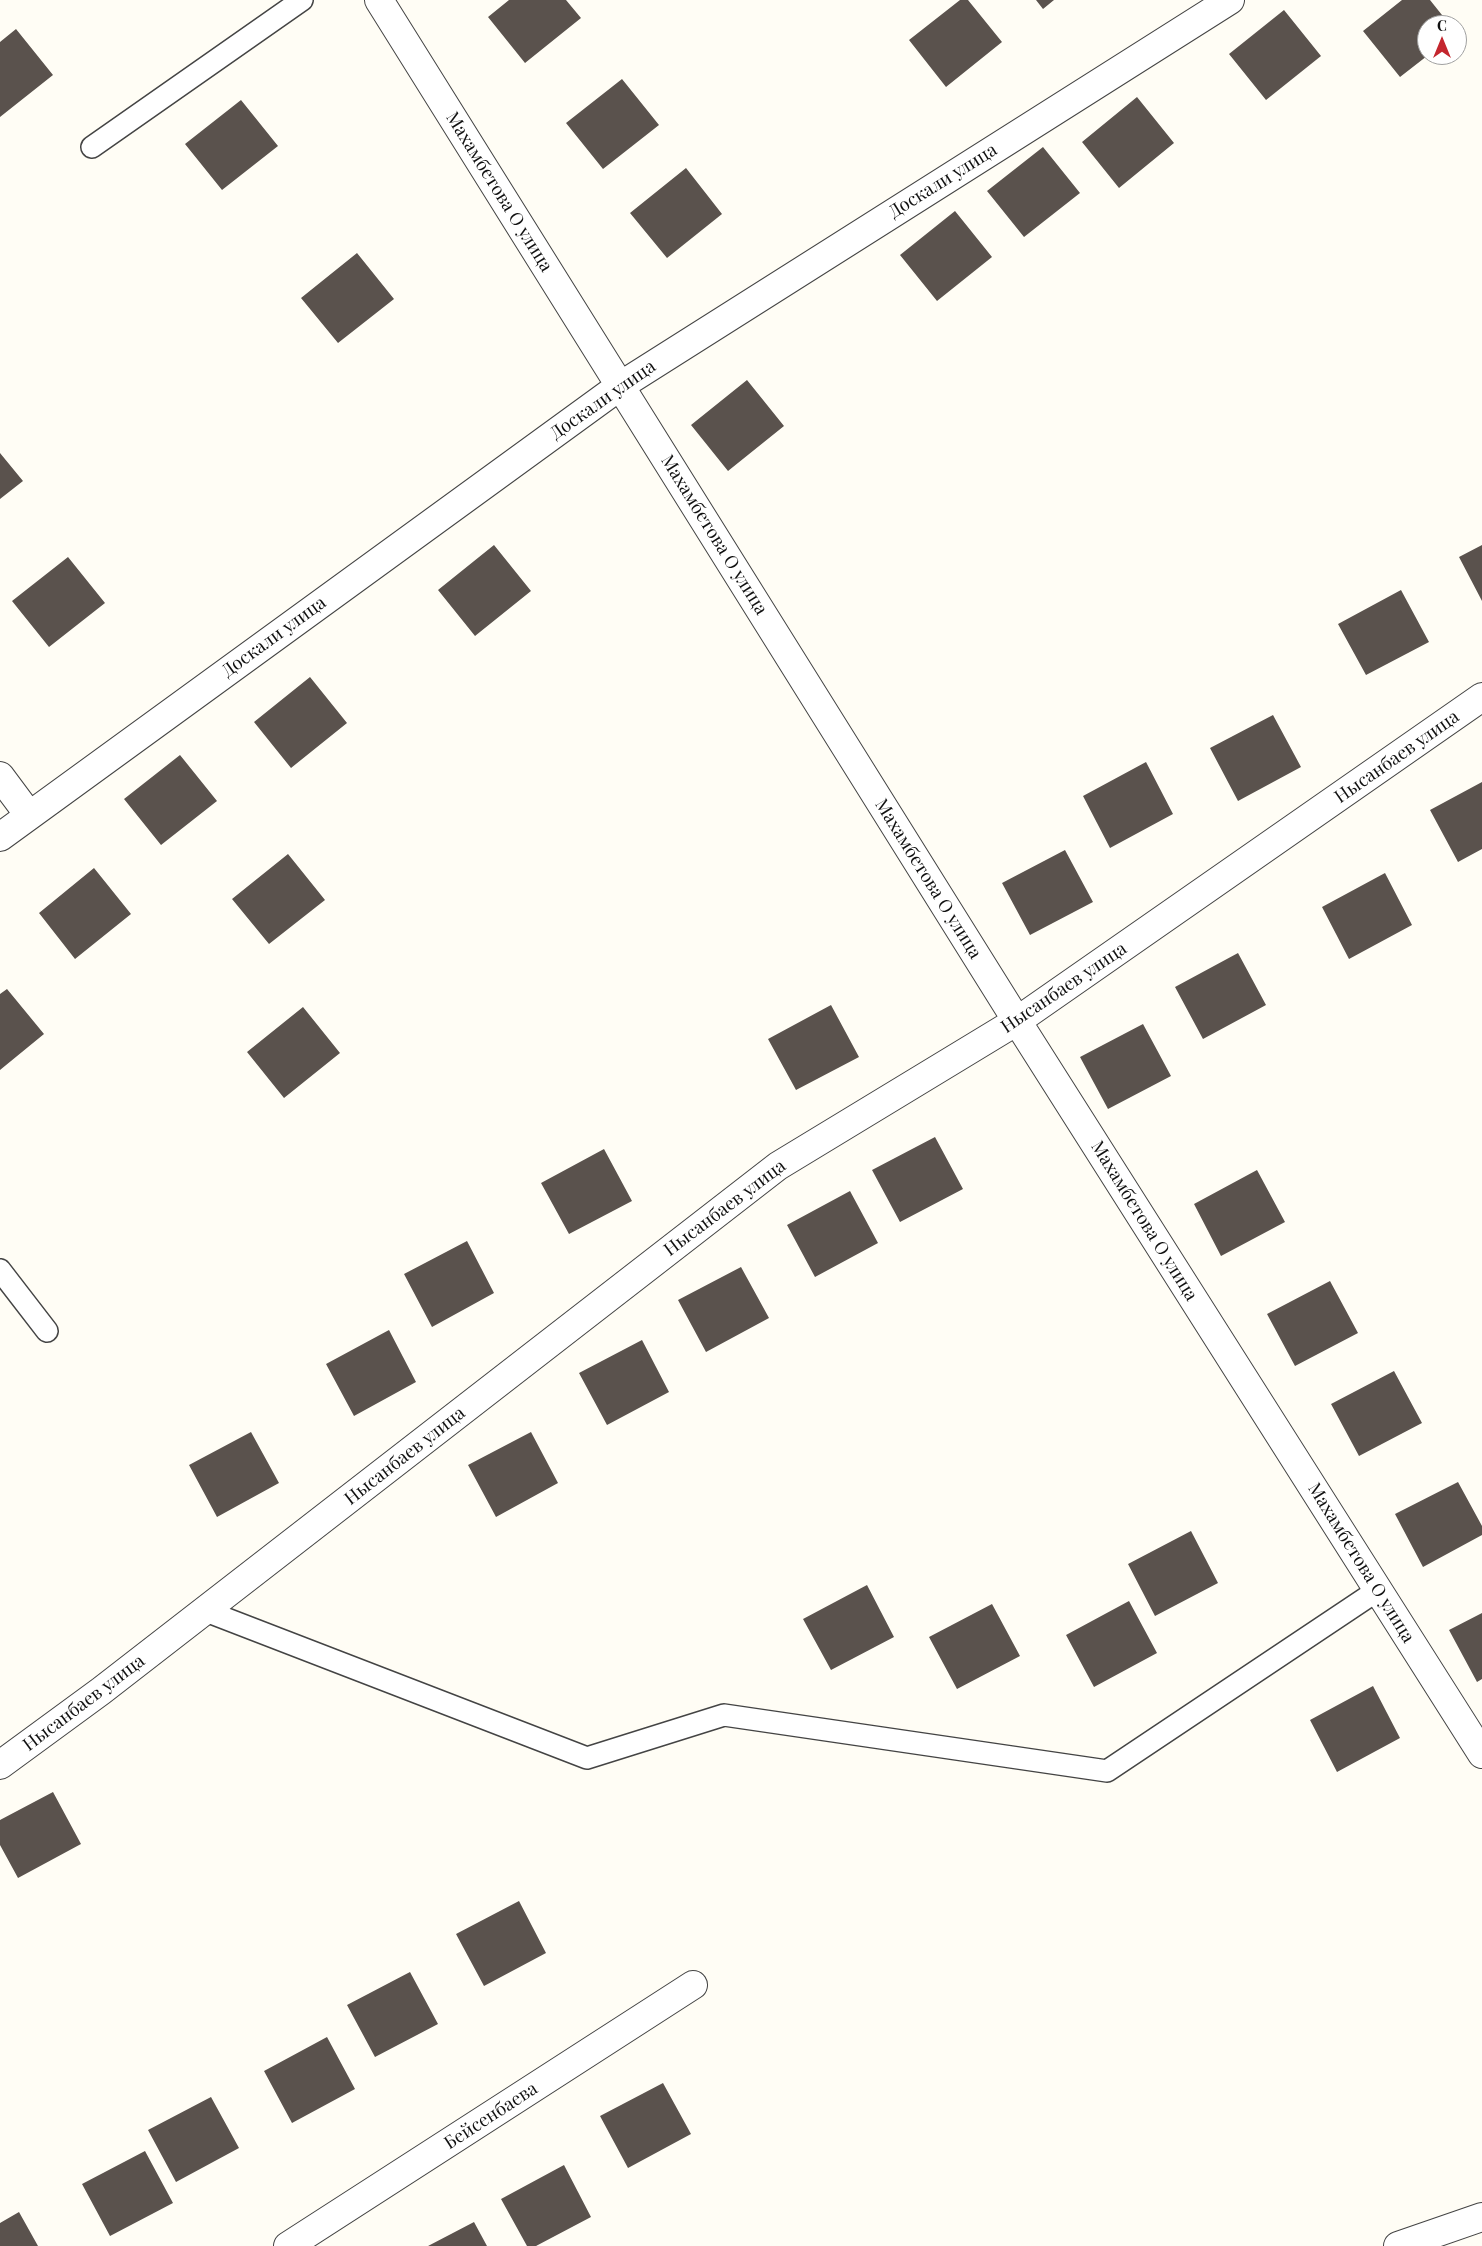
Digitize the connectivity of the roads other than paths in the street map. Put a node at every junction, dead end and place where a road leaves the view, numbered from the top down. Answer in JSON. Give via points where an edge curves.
{"nodes":[{"id":1,"x":302,"y":0,"type":"edge"},
{"id":2,"x":379,"y":0,"type":"edge"},
{"id":3,"x":1230,"y":0,"type":"edge"},
{"id":4,"x":92,"y":148,"type":"dead end"},
{"id":5,"x":620,"y":386,"type":"junction"},
{"id":6,"x":1482,"y":697,"type":"edge"},
{"id":7,"x":0,"y":776,"type":"edge"},
{"id":8,"x":29,"y":815,"type":"junction"},
{"id":9,"x":0,"y":837,"type":"edge"},
{"id":10,"x":1017,"y":1021,"type":"junction"},
{"id":11,"x":0,"y":1270,"type":"edge"},
{"id":12,"x":47,"y":1331,"type":"dead end"},
{"id":13,"x":1378,"y":1590,"type":"junction"},
{"id":14,"x":206,"y":1611,"type":"junction"},
{"id":15,"x":1482,"y":1754,"type":"edge"},
{"id":16,"x":0,"y":1765,"type":"edge"},
{"id":17,"x":693,"y":1985,"type":"dead end"},
{"id":18,"x":1482,"y":2217,"type":"edge"},
{"id":19,"x":288,"y":2246,"type":"edge"},
{"id":20,"x":1398,"y":2246,"type":"edge"}],
"edges":[{"from":1,"to":4,"type":"lane"},
{"from":2,"to":5,"type":"street","name":"Махамбетова О улица"},
{"from":3,"to":5,"type":"street","name":"Доскали улица"},
{"from":5,"to":8,"type":"street","name":"Доскали улица"},
{"from":5,"to":10,"type":"street","name":"Махамбетова О улица"},
{"from":6,"to":10,"type":"street","name":"Нысанбаев улица"},
{"from":7,"to":8,"type":"street"},
{"from":8,"to":9,"type":"street","name":"Доскали улица"},
{"from":10,"to":13,"type":"street","name":"Махамбетова О улица"},
{"from":10,"to":14,"type":"street","name":"Нысанбаев улица","via":[[778,1166]]},
{"from":11,"to":12,"type":"lane"},
{"from":13,"to":14,"type":"lane","via":[[1107,1771],[724,1715],[586,1758]]},
{"from":13,"to":15,"type":"street","name":"Махамбетова О улица"},
{"from":14,"to":16,"type":"street","name":"Нысанбаев улица"},
{"from":17,"to":19,"type":"street","name":"Бейсенбаева"},
{"from":18,"to":20,"type":"street"}]}
